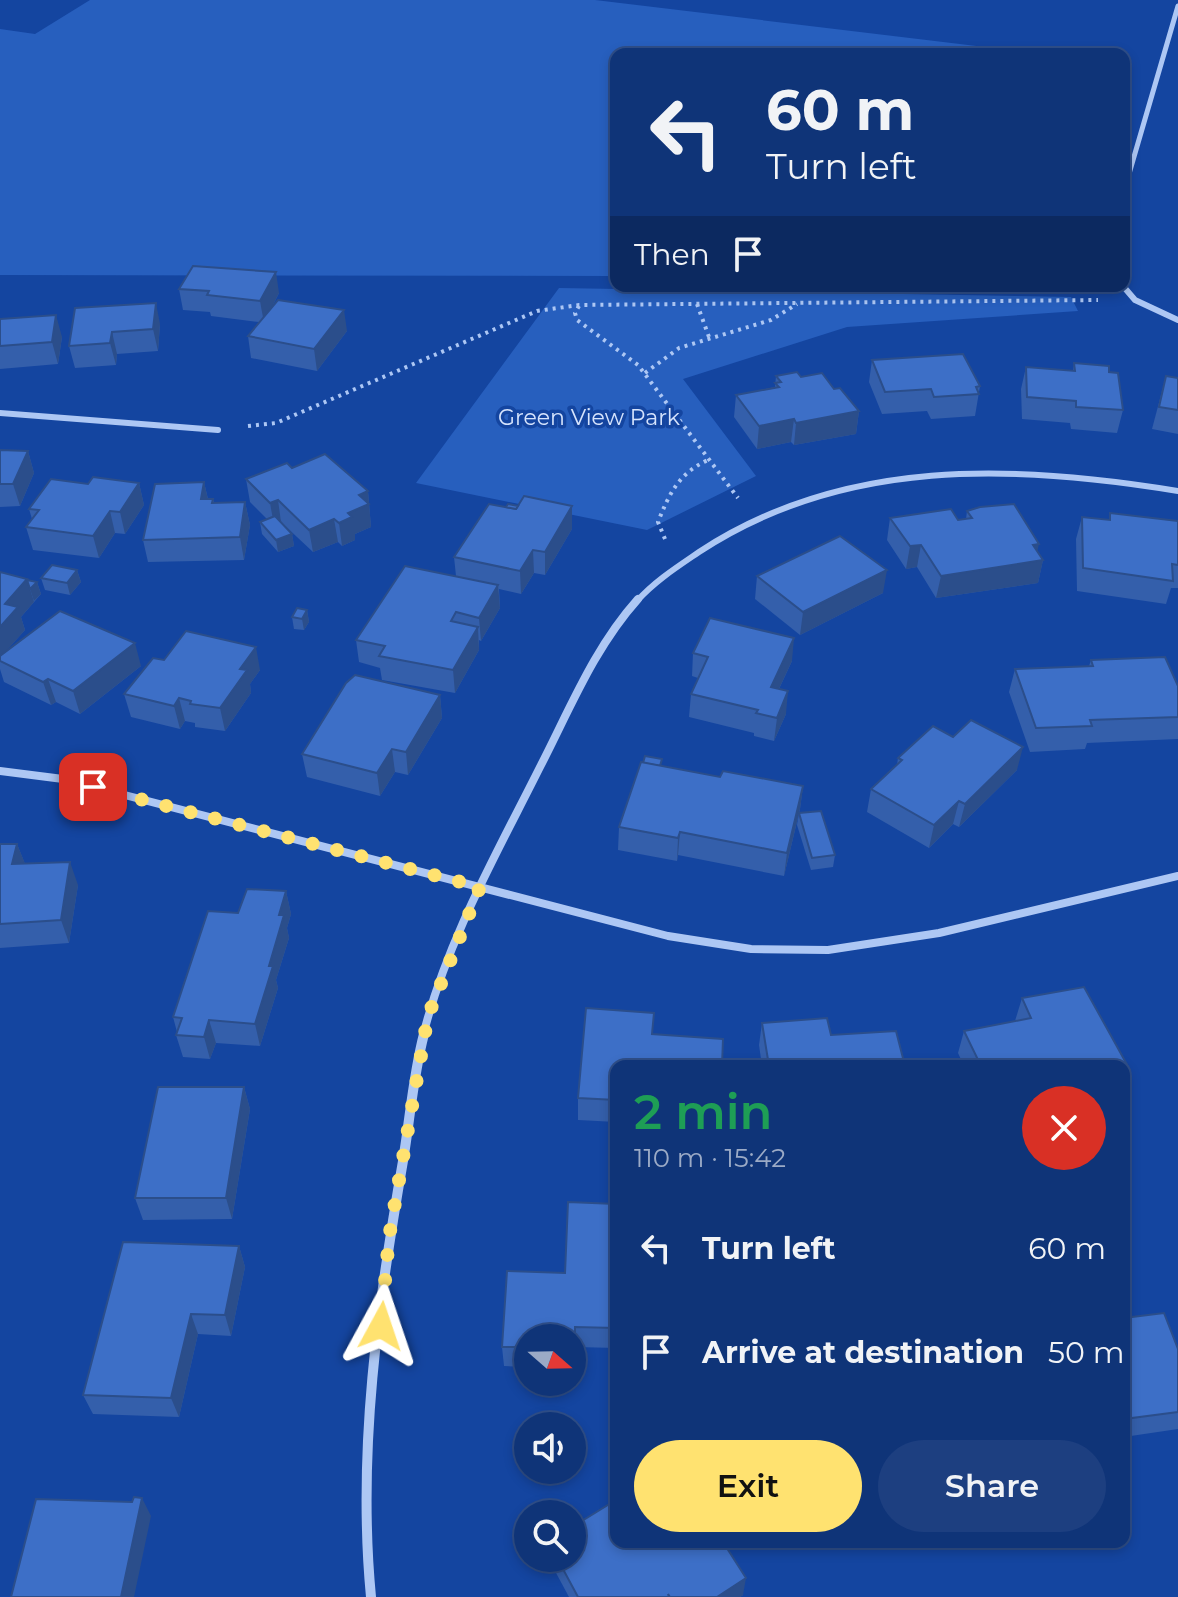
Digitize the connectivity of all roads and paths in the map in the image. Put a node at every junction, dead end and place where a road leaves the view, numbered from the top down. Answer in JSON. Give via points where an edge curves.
{"nodes":[{"id":1,"x":1178,"y":6,"type":"edge"},
{"id":2,"x":1130,"y":170,"type":"edge"},
{"id":3,"x":1128,"y":292,"type":"edge"},
{"id":4,"x":1135,"y":300,"type":"junction"},
{"id":5,"x":797,"y":303,"type":"junction"},
{"id":6,"x":697,"y":304,"type":"junction"},
{"id":7,"x":579,"y":305,"type":"junction"},
{"id":8,"x":1178,"y":320,"type":"edge"},
{"id":9,"x":709,"y":337,"type":"junction"},
{"id":10,"x":645,"y":373,"type":"junction"},
{"id":11,"x":0,"y":413,"type":"edge"},
{"id":12,"x":218,"y":430,"type":"joint"},
{"id":13,"x":708,"y":460,"type":"junction"},
{"id":14,"x":1178,"y":491,"type":"edge"},
{"id":15,"x":756,"y":519,"type":"junction"},
{"id":16,"x":680,"y":564,"type":"junction"},
{"id":17,"x":0,"y":771,"type":"edge"},
{"id":18,"x":1178,"y":876,"type":"edge"},
{"id":19,"x":480,"y":887,"type":"junction"},
{"id":20,"x":371,"y":1597,"type":"edge"}],
"edges":[{"from":1,"to":2,"type":"street"},
{"from":3,"to":4,"type":"street"},
{"from":4,"to":5,"type":"path"},
{"from":4,"to":8,"type":"street"},
{"from":5,"to":6,"type":"path"},
{"from":5,"to":9,"type":"path","via":[[771,320]]},
{"from":6,"to":7,"type":"path"},
{"from":6,"to":9,"type":"path"},
{"from":7,"to":10,"type":"path","via":[[577,320]]},
{"from":7,"to":12,"type":"path","via":[[528,313],[276,423]]},
{"from":9,"to":10,"type":"path","via":[[679,348]]},
{"from":10,"to":13,"type":"path"},
{"from":11,"to":12,"type":"street"},
{"from":13,"to":15,"type":"path"},
{"from":13,"to":16,"type":"path","via":[[684,471],[658,522]]},
{"from":14,"to":15,"type":"street","via":[[1045,472],[960,470],[882,479],[802,498]]},
{"from":15,"to":16,"type":"street"},
{"from":16,"to":19,"type":"street","via":[[618,623]]},
{"from":17,"to":19,"type":"street","via":[[63,779]]},
{"from":18,"to":19,"type":"street","via":[[939,933],[828,950],[751,949],[668,936]]},
{"from":19,"to":20,"type":"street","via":[[428,1016],[389,1237],[364,1503]]}]}
